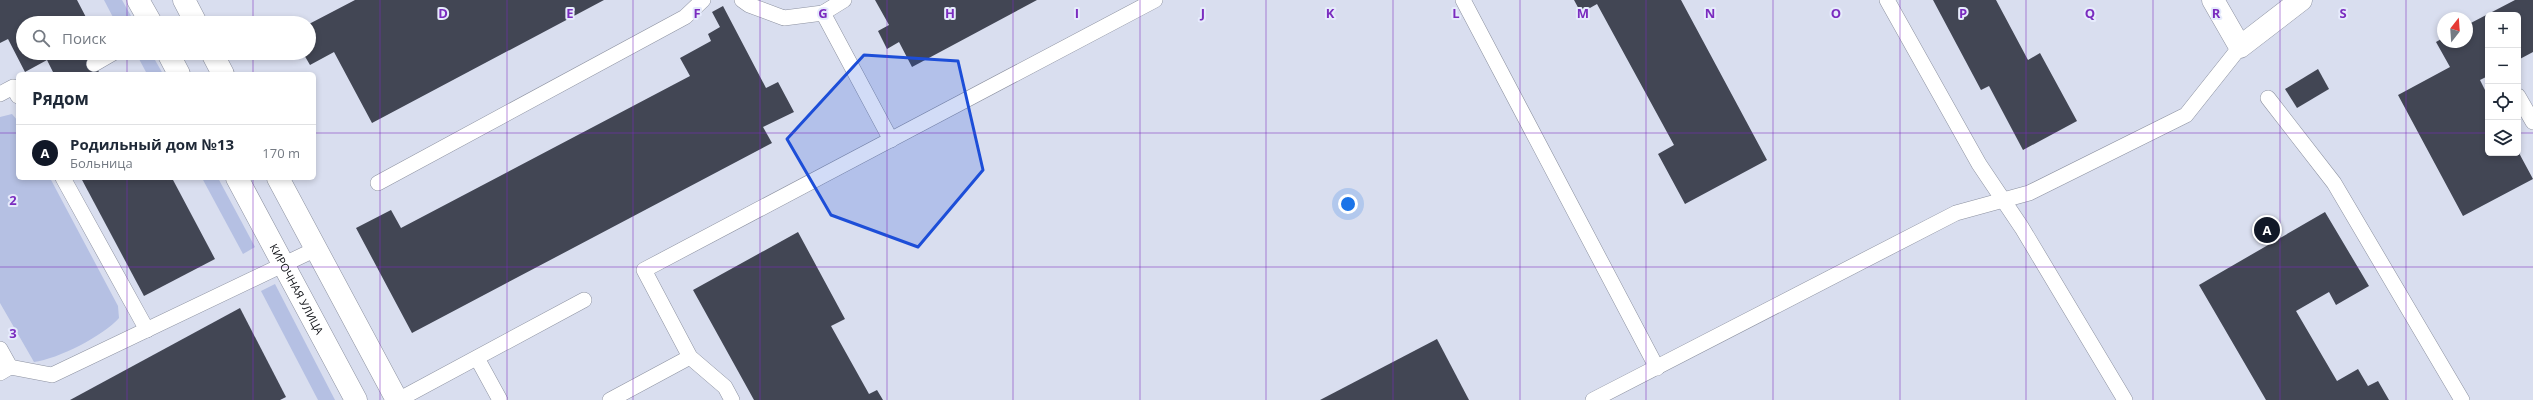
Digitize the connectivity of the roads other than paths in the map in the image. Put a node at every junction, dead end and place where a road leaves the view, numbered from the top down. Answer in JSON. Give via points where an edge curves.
{"nodes":[{"id":1,"x":138,"y":0,"type":"edge"},
{"id":2,"x":184,"y":0,"type":"edge"},
{"id":3,"x":703,"y":0,"type":"edge"},
{"id":4,"x":742,"y":0,"type":"edge"},
{"id":5,"x":844,"y":0,"type":"edge"},
{"id":6,"x":1155,"y":0,"type":"edge"},
{"id":7,"x":1463,"y":0,"type":"edge"},
{"id":8,"x":1887,"y":0,"type":"edge"},
{"id":9,"x":2213,"y":0,"type":"edge"},
{"id":10,"x":2301,"y":0,"type":"edge"},
{"id":11,"x":823,"y":12,"type":"junction"},
{"id":12,"x":147,"y":16,"type":"edge"},
{"id":13,"x":192,"y":16,"type":"edge"},
{"id":14,"x":2240,"y":47,"type":"junction"},
{"id":15,"x":101,"y":60,"type":"edge"},
{"id":16,"x":172,"y":60,"type":"edge"},
{"id":17,"x":216,"y":60,"type":"edge"},
{"id":18,"x":94,"y":64,"type":"dead end"},
{"id":19,"x":178,"y":72,"type":"edge"},
{"id":20,"x":222,"y":72,"type":"edge"},
{"id":21,"x":16,"y":92,"type":"edge"},
{"id":22,"x":0,"y":94,"type":"edge"},
{"id":23,"x":2268,"y":98,"type":"dead end"},
{"id":24,"x":2521,"y":101,"type":"edge"},
{"id":25,"x":2533,"y":122,"type":"edge"},
{"id":26,"x":891,"y":140,"type":"junction"},
{"id":27,"x":64,"y":180,"type":"edge"},
{"id":28,"x":238,"y":180,"type":"edge"},
{"id":29,"x":279,"y":180,"type":"edge"},
{"id":30,"x":378,"y":184,"type":"dead end"},
{"id":31,"x":2003,"y":200,"type":"junction"},
{"id":32,"x":316,"y":249,"type":"junction"},
{"id":33,"x":284,"y":264,"type":"junction"},
{"id":34,"x":584,"y":300,"type":"dead end"},
{"id":35,"x":147,"y":330,"type":"junction"},
{"id":36,"x":0,"y":349,"type":"edge"},
{"id":37,"x":690,"y":357,"type":"junction"},
{"id":38,"x":477,"y":358,"type":"junction"},
{"id":39,"x":1657,"y":368,"type":"junction"},
{"id":40,"x":5,"y":370,"type":"edge"},
{"id":41,"x":356,"y":400,"type":"edge"},
{"id":42,"x":398,"y":400,"type":"edge"},
{"id":43,"x":500,"y":400,"type":"edge"},
{"id":44,"x":610,"y":400,"type":"edge"},
{"id":45,"x":732,"y":400,"type":"edge"},
{"id":46,"x":1593,"y":400,"type":"edge"},
{"id":47,"x":2126,"y":400,"type":"edge"},
{"id":48,"x":2462,"y":400,"type":"edge"}],
"edges":[{"from":1,"to":12,"type":"street"},
{"from":2,"to":13,"type":"street"},
{"from":3,"to":30,"type":"lane","via":[[685,17]]},
{"from":4,"to":11,"type":"lane","via":[[784,18]]},
{"from":5,"to":11,"type":"lane"},
{"from":6,"to":26,"type":"lane"},
{"from":7,"to":39,"type":"lane"},
{"from":8,"to":31,"type":"lane","via":[[1979,164]]},
{"from":9,"to":14,"type":"street"},
{"from":10,"to":14,"type":"street"},
{"from":11,"to":26,"type":"lane"},
{"from":14,"to":31,"type":"lane","via":[[2186,115],[2029,193]]},
{"from":15,"to":18,"type":"lane"},
{"from":16,"to":19,"type":"street"},
{"from":17,"to":20,"type":"street"},
{"from":21,"to":22,"type":"lane","via":[[13,87]]},
{"from":23,"to":48,"type":"lane","via":[[2334,183]]},
{"from":24,"to":25,"type":"lane"},
{"from":26,"to":37,"type":"lane","via":[[644,270]]},
{"from":27,"to":35,"type":"lane"},
{"from":28,"to":33,"type":"street","name":"КИРОЧНАЯ УЛИЦА"},
{"from":29,"to":32,"type":"street"},
{"from":31,"to":39,"type":"lane","via":[[1956,213]]},
{"from":31,"to":47,"type":"lane"},
{"from":32,"to":33,"type":"lane"},
{"from":32,"to":42,"type":"street"},
{"from":33,"to":35,"type":"lane"},
{"from":33,"to":41,"type":"street","name":"КИРОЧНАЯ УЛИЦА"},
{"from":34,"to":38,"type":"lane"},
{"from":35,"to":40,"type":"lane","via":[[52,375]]},
{"from":36,"to":40,"type":"lane"},
{"from":37,"to":44,"type":"lane"},
{"from":37,"to":45,"type":"lane","via":[[725,387]]},
{"from":38,"to":42,"type":"lane"},
{"from":38,"to":43,"type":"lane"},
{"from":39,"to":46,"type":"lane"}]}
